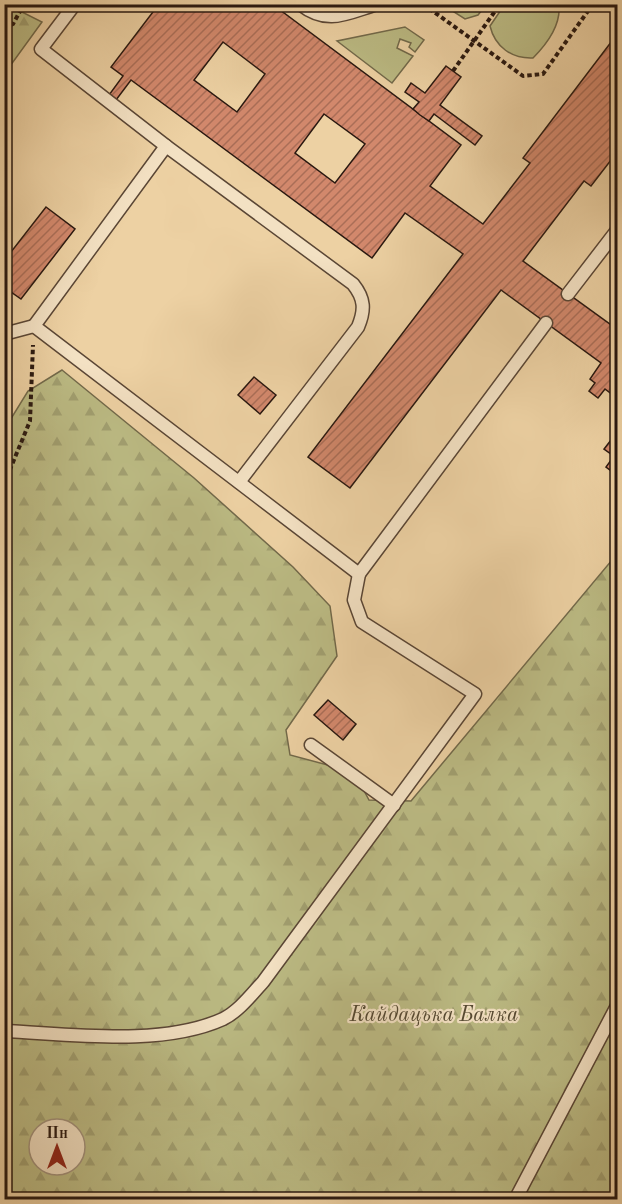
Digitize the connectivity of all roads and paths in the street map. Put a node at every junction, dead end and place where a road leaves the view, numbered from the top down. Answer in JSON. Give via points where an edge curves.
{"nodes":[{"id":1,"x":24,"y":4,"type":"edge"},
{"id":2,"x":75,"y":4,"type":"edge"},
{"id":3,"x":300,"y":4,"type":"edge"},
{"id":4,"x":377,"y":4,"type":"edge"},
{"id":5,"x":423,"y":4,"type":"edge"},
{"id":6,"x":500,"y":4,"type":"edge"},
{"id":7,"x":593,"y":4,"type":"edge"},
{"id":8,"x":4,"y":28,"type":"edge"},
{"id":9,"x":474,"y":41,"type":"junction"},
{"id":10,"x":453,"y":71,"type":"dead end"},
{"id":11,"x":166,"y":146,"type":"junction"},
{"id":12,"x":618,"y":229,"type":"edge"},
{"id":13,"x":568,"y":294,"type":"dead end"},
{"id":14,"x":546,"y":323,"type":"dead end"},
{"id":15,"x":34,"y":326,"type":"junction"},
{"id":16,"x":4,"y":334,"type":"edge"},
{"id":17,"x":240,"y":482,"type":"junction"},
{"id":18,"x":4,"y":484,"type":"edge"},
{"id":19,"x":359,"y":574,"type":"junction"},
{"id":20,"x":311,"y":745,"type":"dead end"},
{"id":21,"x":394,"y":805,"type":"junction"},
{"id":22,"x":618,"y":1004,"type":"edge"},
{"id":23,"x":4,"y":1031,"type":"edge"},
{"id":24,"x":515,"y":1200,"type":"edge"}],
"edges":[{"from":1,"to":8,"type":"path","via":[[13,24]]},
{"from":2,"to":11,"type":"lane","via":[[40,49]]},
{"from":3,"to":4,"type":"lane","via":[[310,12],[330,18]]},
{"from":5,"to":9,"type":"path"},
{"from":6,"to":9,"type":"path"},
{"from":7,"to":9,"type":"path","via":[[543,74],[523,76]]},
{"from":9,"to":10,"type":"path"},
{"from":11,"to":15,"type":"lane"},
{"from":11,"to":17,"type":"lane","via":[[353,284],[361,295],[363,306],[358,327]]},
{"from":12,"to":13,"type":"lane"},
{"from":14,"to":19,"type":"lane"},
{"from":15,"to":16,"type":"lane"},
{"from":15,"to":17,"type":"lane"},
{"from":15,"to":18,"type":"path","via":[[30,421]]},
{"from":17,"to":19,"type":"lane"},
{"from":19,"to":21,"type":"lane","via":[[354,600],[362,622],[475,694]]},
{"from":20,"to":21,"type":"lane"},
{"from":21,"to":23,"type":"lane","via":[[263,982],[224,1018],[189,1031],[151,1035]]},
{"from":22,"to":24,"type":"lane"}]}
